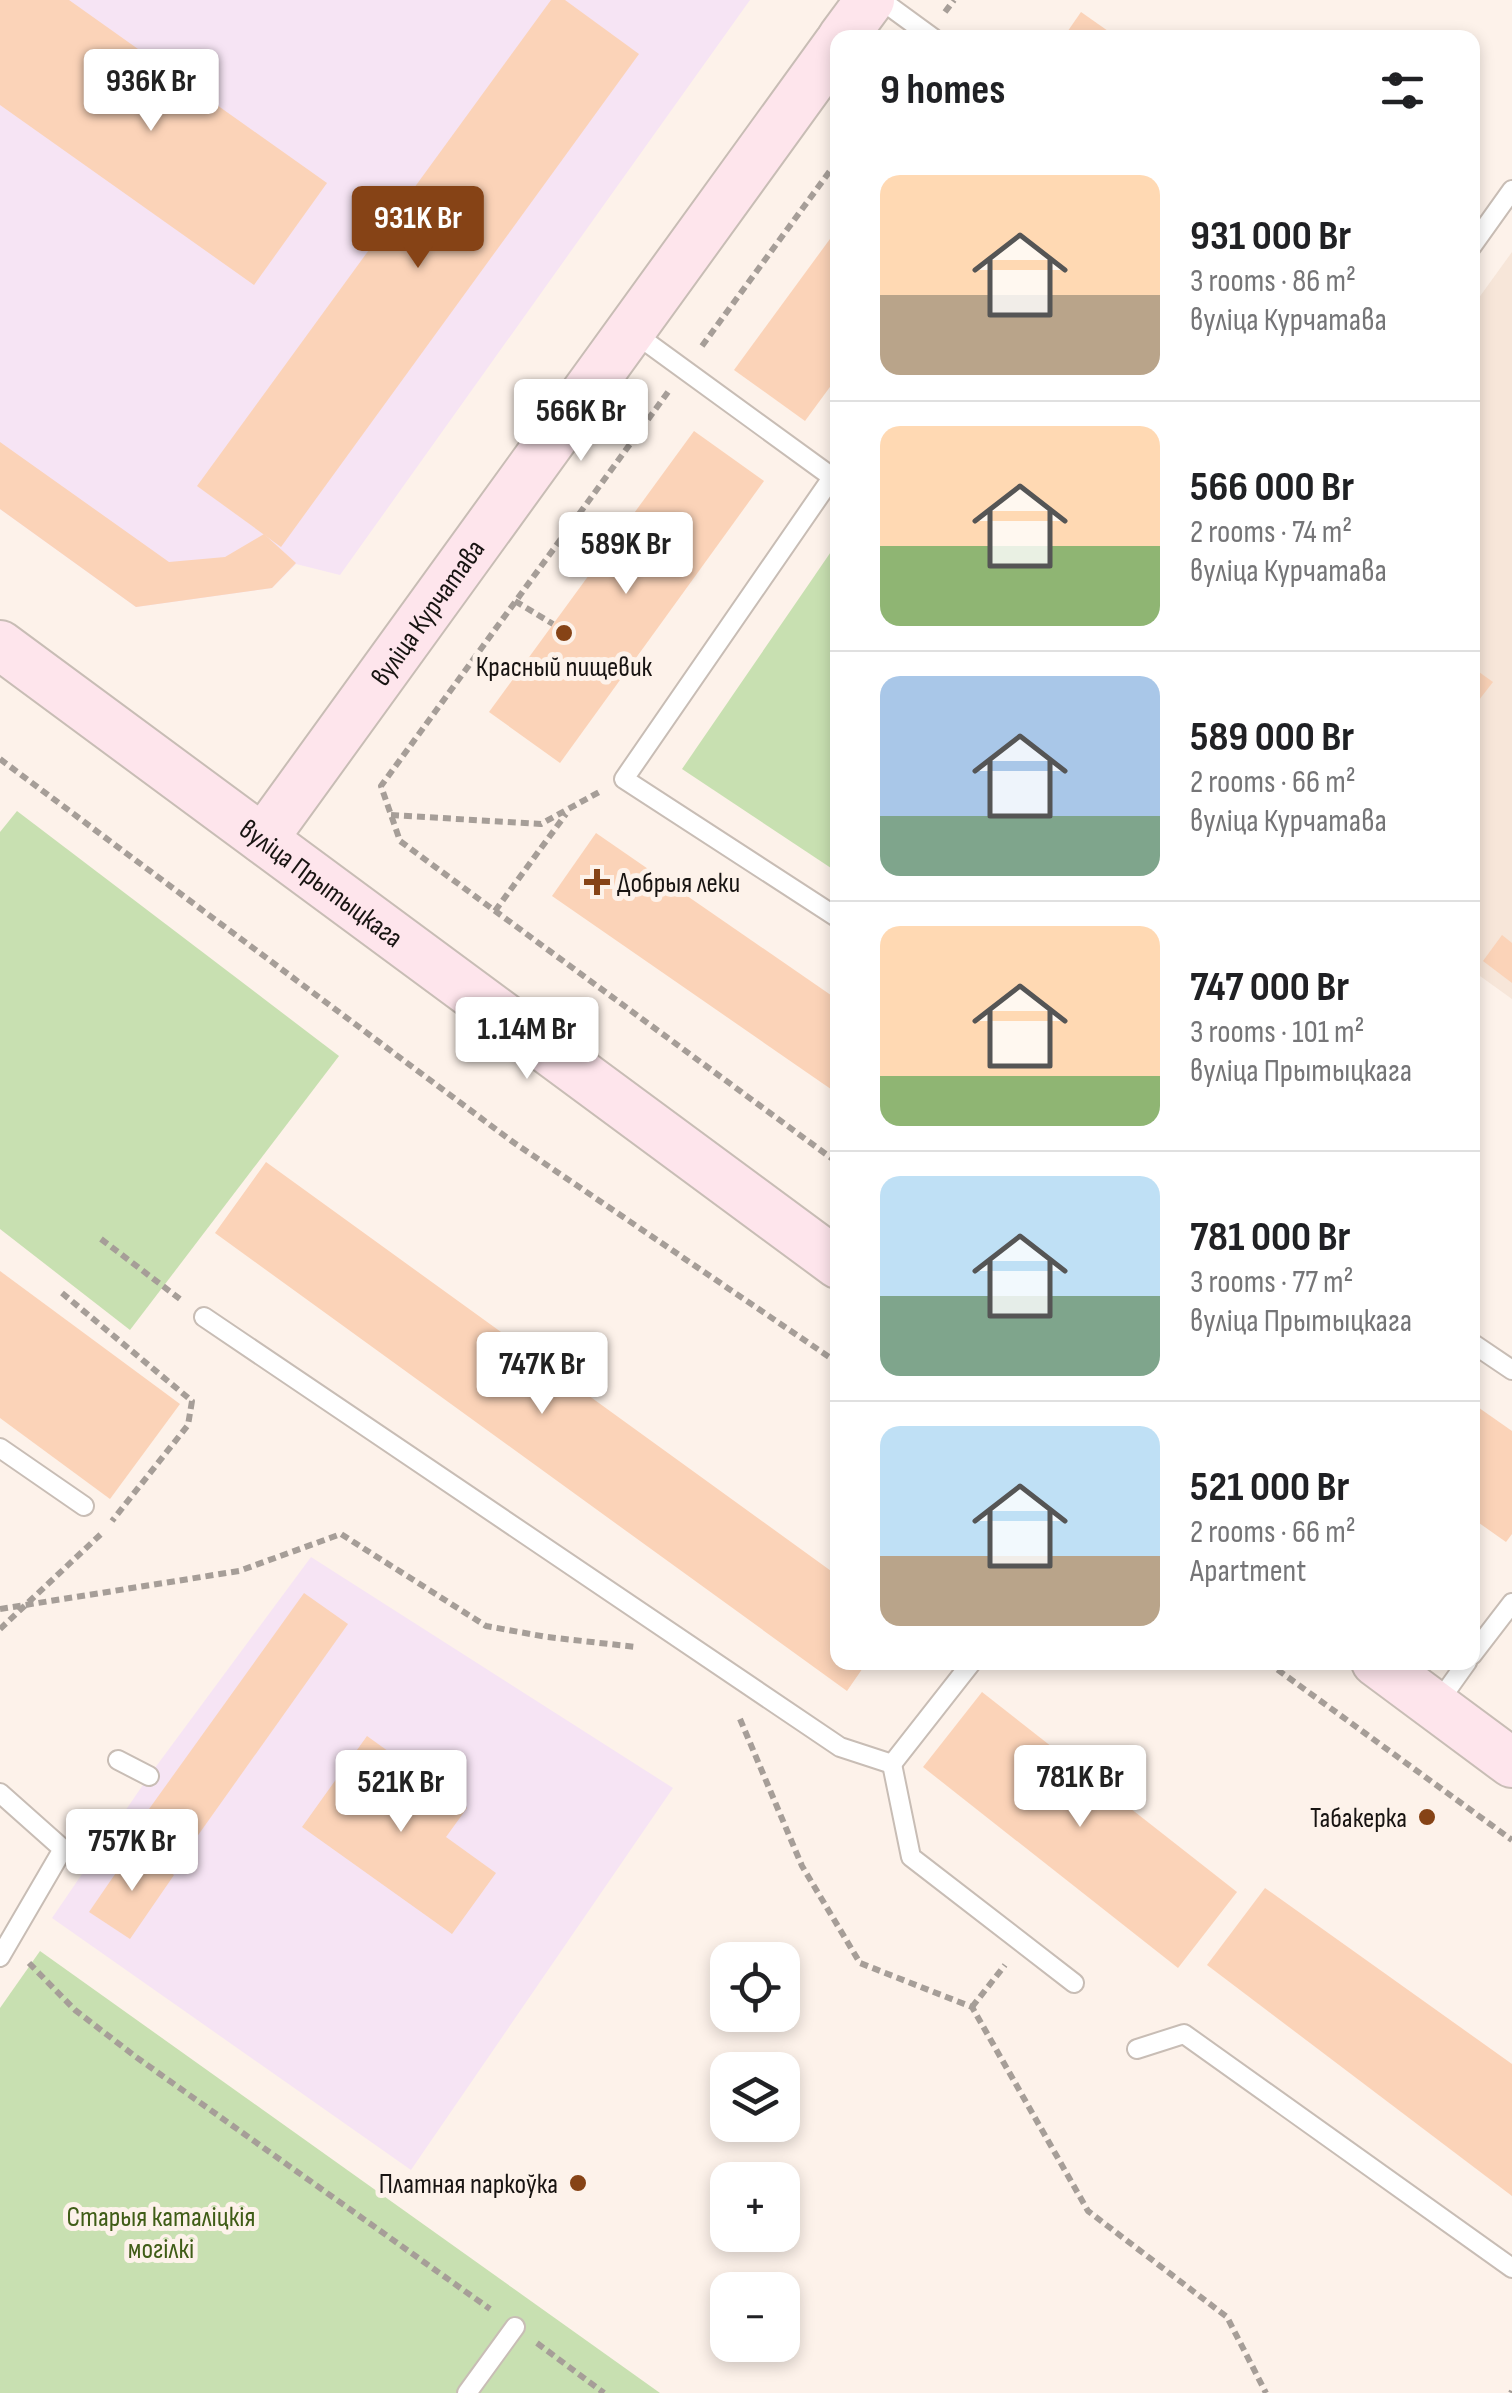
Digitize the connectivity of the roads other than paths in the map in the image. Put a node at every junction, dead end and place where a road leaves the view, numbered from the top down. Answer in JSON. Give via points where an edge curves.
{"nodes":[{"id":1,"x":870,"y":0,"type":"edge"},
{"id":2,"x":880,"y":0,"type":"edge"},
{"id":3,"x":848,"y":30,"type":"edge"},
{"id":4,"x":922,"y":30,"type":"edge"},
{"id":5,"x":830,"y":55,"type":"edge"},
{"id":6,"x":1512,"y":190,"type":"edge"},
{"id":7,"x":1480,"y":235,"type":"edge"},
{"id":8,"x":630,"y":330,"type":"junction"},
{"id":9,"x":830,"y":470,"type":"edge"},
{"id":10,"x":830,"y":480,"type":"edge"},
{"id":11,"x":0,"y":645,"type":"edge"},
{"id":12,"x":263,"y":839,"type":"junction"},
{"id":13,"x":830,"y":913,"type":"edge"},
{"id":14,"x":830,"y":1258,"type":"edge"},
{"id":15,"x":204,"y":1317,"type":"road end"},
{"id":16,"x":1480,"y":1348,"type":"edge"},
{"id":17,"x":1512,"y":1370,"type":"edge"},
{"id":18,"x":0,"y":1448,"type":"edge"},
{"id":19,"x":84,"y":1506,"type":"dead end"},
{"id":20,"x":1512,"y":1603,"type":"edge"},
{"id":21,"x":1480,"y":1645,"type":"edge"},
{"id":22,"x":966,"y":1670,"type":"edge"},
{"id":23,"x":1386,"y":1670,"type":"edge"},
{"id":24,"x":1461,"y":1670,"type":"edge"},
{"id":25,"x":1435,"y":1707,"type":"junction"},
{"id":26,"x":118,"y":1760,"type":"dead end"},
{"id":27,"x":892,"y":1764,"type":"junction"},
{"id":28,"x":1512,"y":1764,"type":"edge"},
{"id":29,"x":150,"y":1776,"type":"dead end"},
{"id":30,"x":0,"y":1792,"type":"edge"},
{"id":31,"x":5,"y":1950,"type":"edge"},
{"id":32,"x":1074,"y":1983,"type":"dead end"},
{"id":33,"x":1137,"y":2049,"type":"dead end"},
{"id":34,"x":1512,"y":2268,"type":"edge"},
{"id":35,"x":515,"y":2327,"type":"road end"},
{"id":36,"x":467,"y":2393,"type":"edge"}],
"edges":[{"from":1,"to":3,"type":"main road"},
{"from":2,"to":4,"type":"lane"},
{"from":5,"to":8,"type":"main road","name":"вуліца Курчатава"},
{"from":6,"to":7,"type":"lane"},
{"from":8,"to":9,"type":"lane"},
{"from":8,"to":12,"type":"main road","name":"вуліца Курчатава"},
{"from":10,"to":13,"type":"lane","via":[[624,779]]},
{"from":11,"to":12,"type":"main road","name":"вуліца Прытыцкага"},
{"from":12,"to":14,"type":"main road","name":"вуліца Прытыцкага"},
{"from":15,"to":27,"type":"lane","via":[[840,1747]]},
{"from":16,"to":17,"type":"lane"},
{"from":18,"to":19,"type":"lane"},
{"from":20,"to":21,"type":"lane"},
{"from":22,"to":27,"type":"lane"},
{"from":23,"to":25,"type":"main road"},
{"from":24,"to":25,"type":"lane"},
{"from":25,"to":28,"type":"main road"},
{"from":26,"to":29,"type":"lane"},
{"from":27,"to":32,"type":"lane","via":[[911,1857]]},
{"from":30,"to":31,"type":"lane","via":[[63,1849]]},
{"from":33,"to":34,"type":"lane","via":[[1184,2034]]},
{"from":35,"to":36,"type":"lane"}]}
